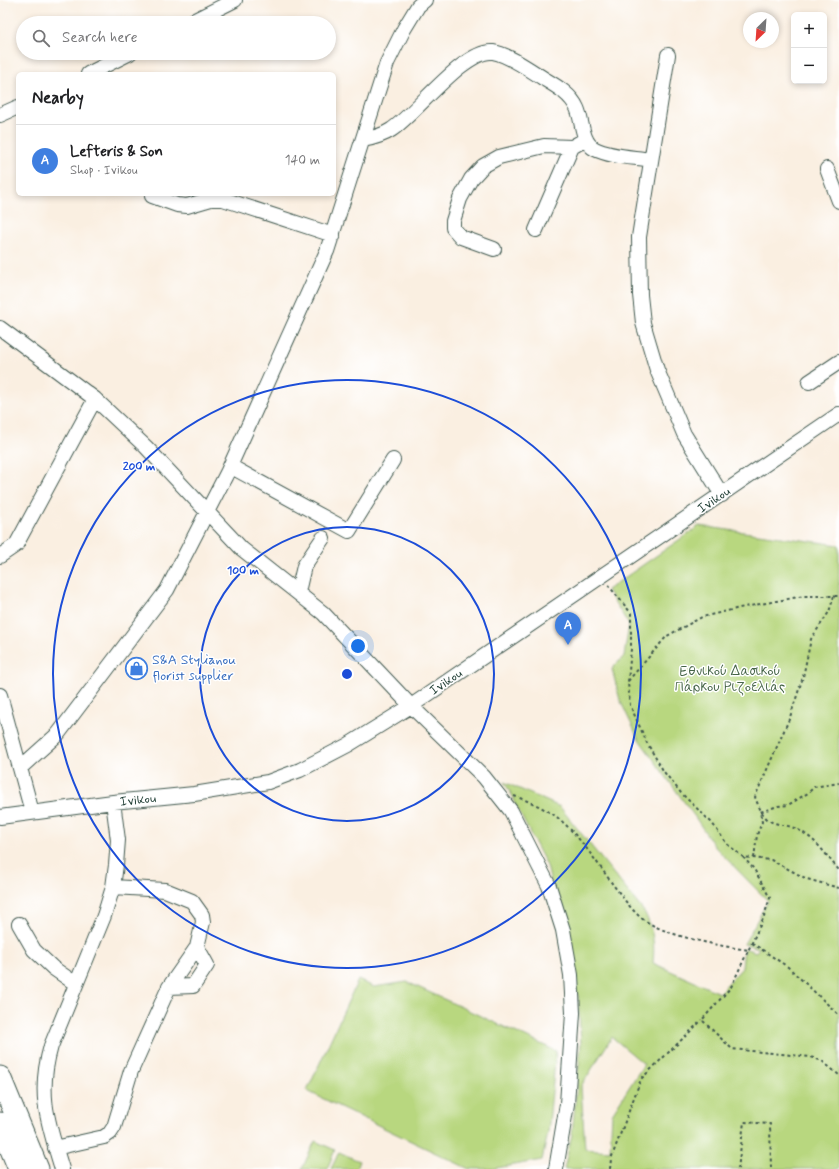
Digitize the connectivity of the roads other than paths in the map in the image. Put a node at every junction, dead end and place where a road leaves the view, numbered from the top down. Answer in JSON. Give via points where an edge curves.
{"nodes":[{"id":1,"x":235,"y":0,"type":"edge"},
{"id":2,"x":425,"y":0,"type":"edge"},
{"id":3,"x":203,"y":16,"type":"edge"},
{"id":4,"x":668,"y":55,"type":"dead end"},
{"id":5,"x":116,"y":60,"type":"edge"},
{"id":6,"x":92,"y":72,"type":"edge"},
{"id":7,"x":16,"y":108,"type":"edge"},
{"id":8,"x":0,"y":115,"type":"edge"},
{"id":9,"x":586,"y":139,"type":"junction"},
{"id":10,"x":363,"y":140,"type":"junction"},
{"id":11,"x":572,"y":147,"type":"junction"},
{"id":12,"x":651,"y":160,"type":"junction"},
{"id":13,"x":827,"y":169,"type":"dead end"},
{"id":14,"x":152,"y":196,"type":"dead end"},
{"id":15,"x":839,"y":201,"type":"edge"},
{"id":16,"x":536,"y":230,"type":"dead end"},
{"id":17,"x":333,"y":235,"type":"junction"},
{"id":18,"x":494,"y":249,"type":"dead end"},
{"id":19,"x":0,"y":328,"type":"edge"},
{"id":20,"x":839,"y":362,"type":"edge"},
{"id":21,"x":809,"y":382,"type":"dead end"},
{"id":22,"x":95,"y":400,"type":"junction"},
{"id":23,"x":839,"y":414,"type":"edge"},
{"id":24,"x":393,"y":460,"type":"dead end"},
{"id":25,"x":230,"y":466,"type":"junction"},
{"id":26,"x":722,"y":495,"type":"junction"},
{"id":27,"x":207,"y":512,"type":"junction"},
{"id":28,"x":323,"y":538,"type":"dead end"},
{"id":29,"x":0,"y":556,"type":"edge"},
{"id":30,"x":298,"y":592,"type":"junction"},
{"id":31,"x":0,"y":695,"type":"edge"},
{"id":32,"x":411,"y":706,"type":"junction"},
{"id":33,"x":20,"y":768,"type":"junction"},
{"id":34,"x":113,"y":802,"type":"junction"},
{"id":35,"x":32,"y":812,"type":"junction"},
{"id":36,"x":0,"y":817,"type":"edge"},
{"id":37,"x":112,"y":887,"type":"junction"},
{"id":38,"x":19,"y":924,"type":"dead end"},
{"id":39,"x":197,"y":947,"type":"junction"},
{"id":40,"x":76,"y":984,"type":"junction"},
{"id":41,"x":169,"y":987,"type":"junction"},
{"id":42,"x":0,"y":1077,"type":"edge"},
{"id":43,"x":0,"y":1123,"type":"edge"},
{"id":44,"x":55,"y":1148,"type":"junction"},
{"id":45,"x":19,"y":1169,"type":"edge"},
{"id":46,"x":38,"y":1169,"type":"edge"},
{"id":47,"x":62,"y":1169,"type":"edge"},
{"id":48,"x":556,"y":1169,"type":"edge"}],
"edges":[{"from":1,"to":3,"type":"street"},
{"from":2,"to":10,"type":"street","via":[[418,6],[404,29],[387,63]]},
{"from":4,"to":12,"type":"street"},
{"from":5,"to":6,"type":"street"},
{"from":7,"to":8,"type":"street"},
{"from":9,"to":10,"type":"street","via":[[577,107],[568,95],[541,76],[502,55],[487,52],[479,53],[458,68],[392,130],[375,138]]},
{"from":9,"to":11,"type":"street"},
{"from":9,"to":12,"type":"street","via":[[594,149],[606,153]]},
{"from":10,"to":17,"type":"street"},
{"from":11,"to":16,"type":"street"},
{"from":11,"to":18,"type":"street","via":[[544,146],[499,157],[483,166],[471,179],[460,199],[453,228],[461,237]]},
{"from":12,"to":26,"type":"street","via":[[639,237],[640,295],[644,323],[657,370],[684,434]]},
{"from":13,"to":15,"type":"street"},
{"from":14,"to":17,"type":"street","via":[[187,206],[211,198],[223,199]]},
{"from":17,"to":25,"type":"street"},
{"from":19,"to":22,"type":"street"},
{"from":20,"to":21,"type":"street"},
{"from":22,"to":27,"type":"street","via":[[146,447]]},
{"from":22,"to":29,"type":"street","via":[[16,546]]},
{"from":23,"to":26,"type":"street","name":"Ivikou"},
{"from":24,"to":25,"type":"street","via":[[349,532]]},
{"from":25,"to":27,"type":"street"},
{"from":26,"to":32,"type":"street","name":"Ivikou"},
{"from":27,"to":30,"type":"street","via":[[242,549]]},
{"from":27,"to":33,"type":"street","via":[[167,590],[58,734]]},
{"from":28,"to":30,"type":"street","via":[[304,566]]},
{"from":30,"to":32,"type":"street","via":[[323,613]]},
{"from":31,"to":33,"type":"street"},
{"from":32,"to":34,"type":"street","name":"Ivikou","via":[[348,745],[300,770],[268,782],[194,794]]},
{"from":32,"to":48,"type":"street","via":[[484,777],[511,811],[548,886],[563,930],[571,975],[573,1014],[567,1104]]},
{"from":33,"to":35,"type":"street"},
{"from":34,"to":35,"type":"street","name":"Ivikou"},
{"from":34,"to":37,"type":"street","via":[[118,840]]},
{"from":35,"to":36,"type":"street","name":"Ivikou"},
{"from":37,"to":39,"type":"street","via":[[165,890],[192,901],[202,915],[203,922]]},
{"from":37,"to":40,"type":"street","via":[[104,916]]},
{"from":38,"to":40,"type":"street","via":[[34,950],[53,968]]},
{"from":39,"to":41,"type":"street"},
{"from":39,"to":41,"type":"street","via":[[207,966],[193,986]]},
{"from":40,"to":44,"type":"street","via":[[45,1066],[44,1096]]},
{"from":41,"to":44,"type":"street","via":[[131,1071],[110,1133],[104,1137]]},
{"from":42,"to":46,"type":"highway"},
{"from":43,"to":45,"type":"highway"},
{"from":44,"to":47,"type":"street"}]}
